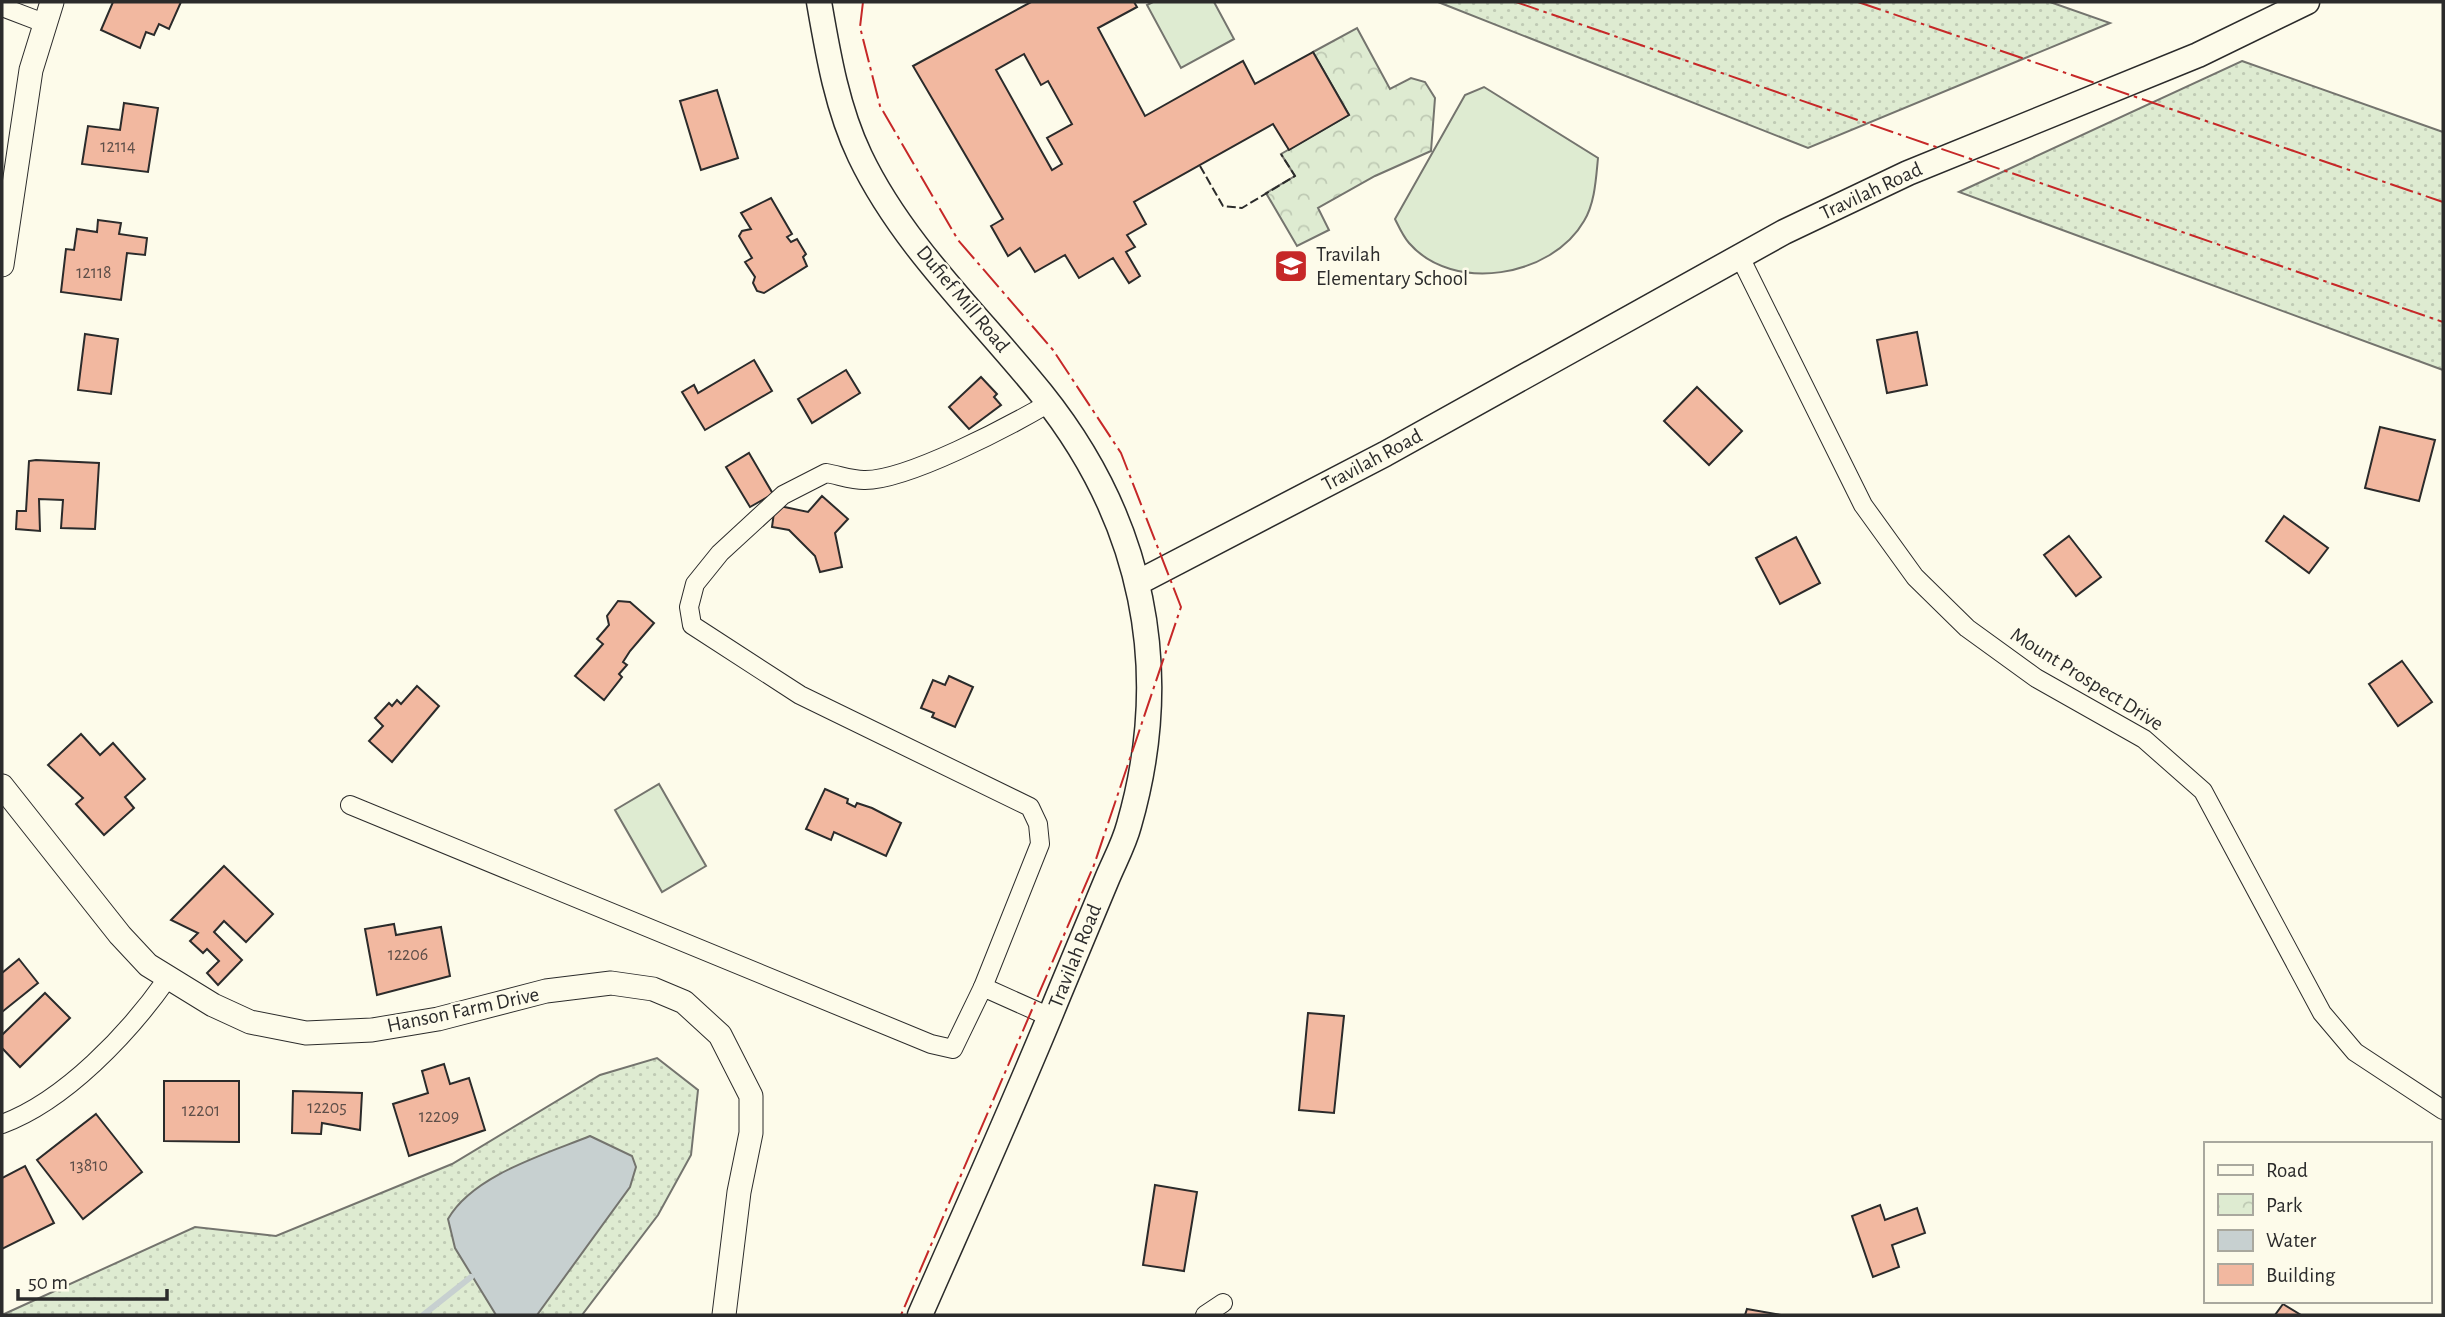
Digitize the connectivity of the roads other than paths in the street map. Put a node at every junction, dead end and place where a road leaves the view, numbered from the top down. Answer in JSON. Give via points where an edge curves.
{"nodes":[{"id":1,"x":52,"y":2,"type":"edge"},
{"id":2,"x":819,"y":2,"type":"edge"},
{"id":3,"x":2307,"y":2,"type":"edge"},
{"id":4,"x":2,"y":7,"type":"edge"},
{"id":5,"x":44,"y":23,"type":"junction"},
{"id":6,"x":1740,"y":257,"type":"junction"},
{"id":7,"x":2,"y":265,"type":"edge"},
{"id":8,"x":1049,"y":403,"type":"junction"},
{"id":9,"x":1139,"y":582,"type":"junction"},
{"id":10,"x":2,"y":786,"type":"edge"},
{"id":11,"x":349,"y":804,"type":"dead end"},
{"id":12,"x":167,"y":979,"type":"junction"},
{"id":13,"x":983,"y":987,"type":"junction"},
{"id":14,"x":1050,"y":1017,"type":"junction"},
{"id":15,"x":2443,"y":1110,"type":"edge"},
{"id":16,"x":2,"y":1124,"type":"edge"},
{"id":17,"x":1223,"y":1303,"type":"dead end"},
{"id":18,"x":724,"y":1315,"type":"edge"},
{"id":19,"x":920,"y":1315,"type":"edge"},
{"id":20,"x":1205,"y":1315,"type":"edge"}],
"edges":[{"from":1,"to":5,"type":"street"},
{"from":2,"to":8,"type":"main road","name":"Dufief Mill Road","via":[[846,119],[860,156],[893,215]]},
{"from":3,"to":6,"type":"main road","name":"Travilah Road","via":[[2198,55],[1908,173]]},
{"from":4,"to":5,"type":"street"},
{"from":5,"to":7,"type":"street","via":[[31,70]]},
{"from":6,"to":9,"type":"main road","name":"Travilah Road","via":[[1385,453]]},
{"from":6,"to":15,"type":"street","name":"Mount Prospect Drive","via":[[1863,505],[1916,578],[1967,628],[2036,678],[2144,739],[2203,791],[2322,1013],[2355,1052]]},
{"from":8,"to":9,"type":"main road","name":"Dufief Mill Road","via":[[1118,523]]},
{"from":8,"to":13,"type":"street","via":[[951,453],[884,478],[862,481],[826,472],[783,495],[720,554],[695,584],[689,607],[692,625],[800,695],[1030,807],[1040,844]]},
{"from":9,"to":14,"type":"main road","name":"Travilah Road","via":[[1151,696],[1146,749],[1128,828]]},
{"from":10,"to":12,"type":"street","name":"Hanson Farm Drive","via":[[120,936]]},
{"from":11,"to":13,"type":"street","via":[[931,1044],[953,1049]]},
{"from":12,"to":16,"type":"street","via":[[150,1004],[86,1071]]},
{"from":12,"to":18,"type":"street","name":"Hanson Farm Drive","via":[[250,1022],[306,1033],[372,1030],[546,991],[611,983],[653,989],[684,1002],[720,1035],[751,1096],[751,1133]]},
{"from":13,"to":14,"type":"street"},
{"from":14,"to":19,"type":"main road","name":"Travilah Road"},
{"from":17,"to":20,"type":"street"}]}
